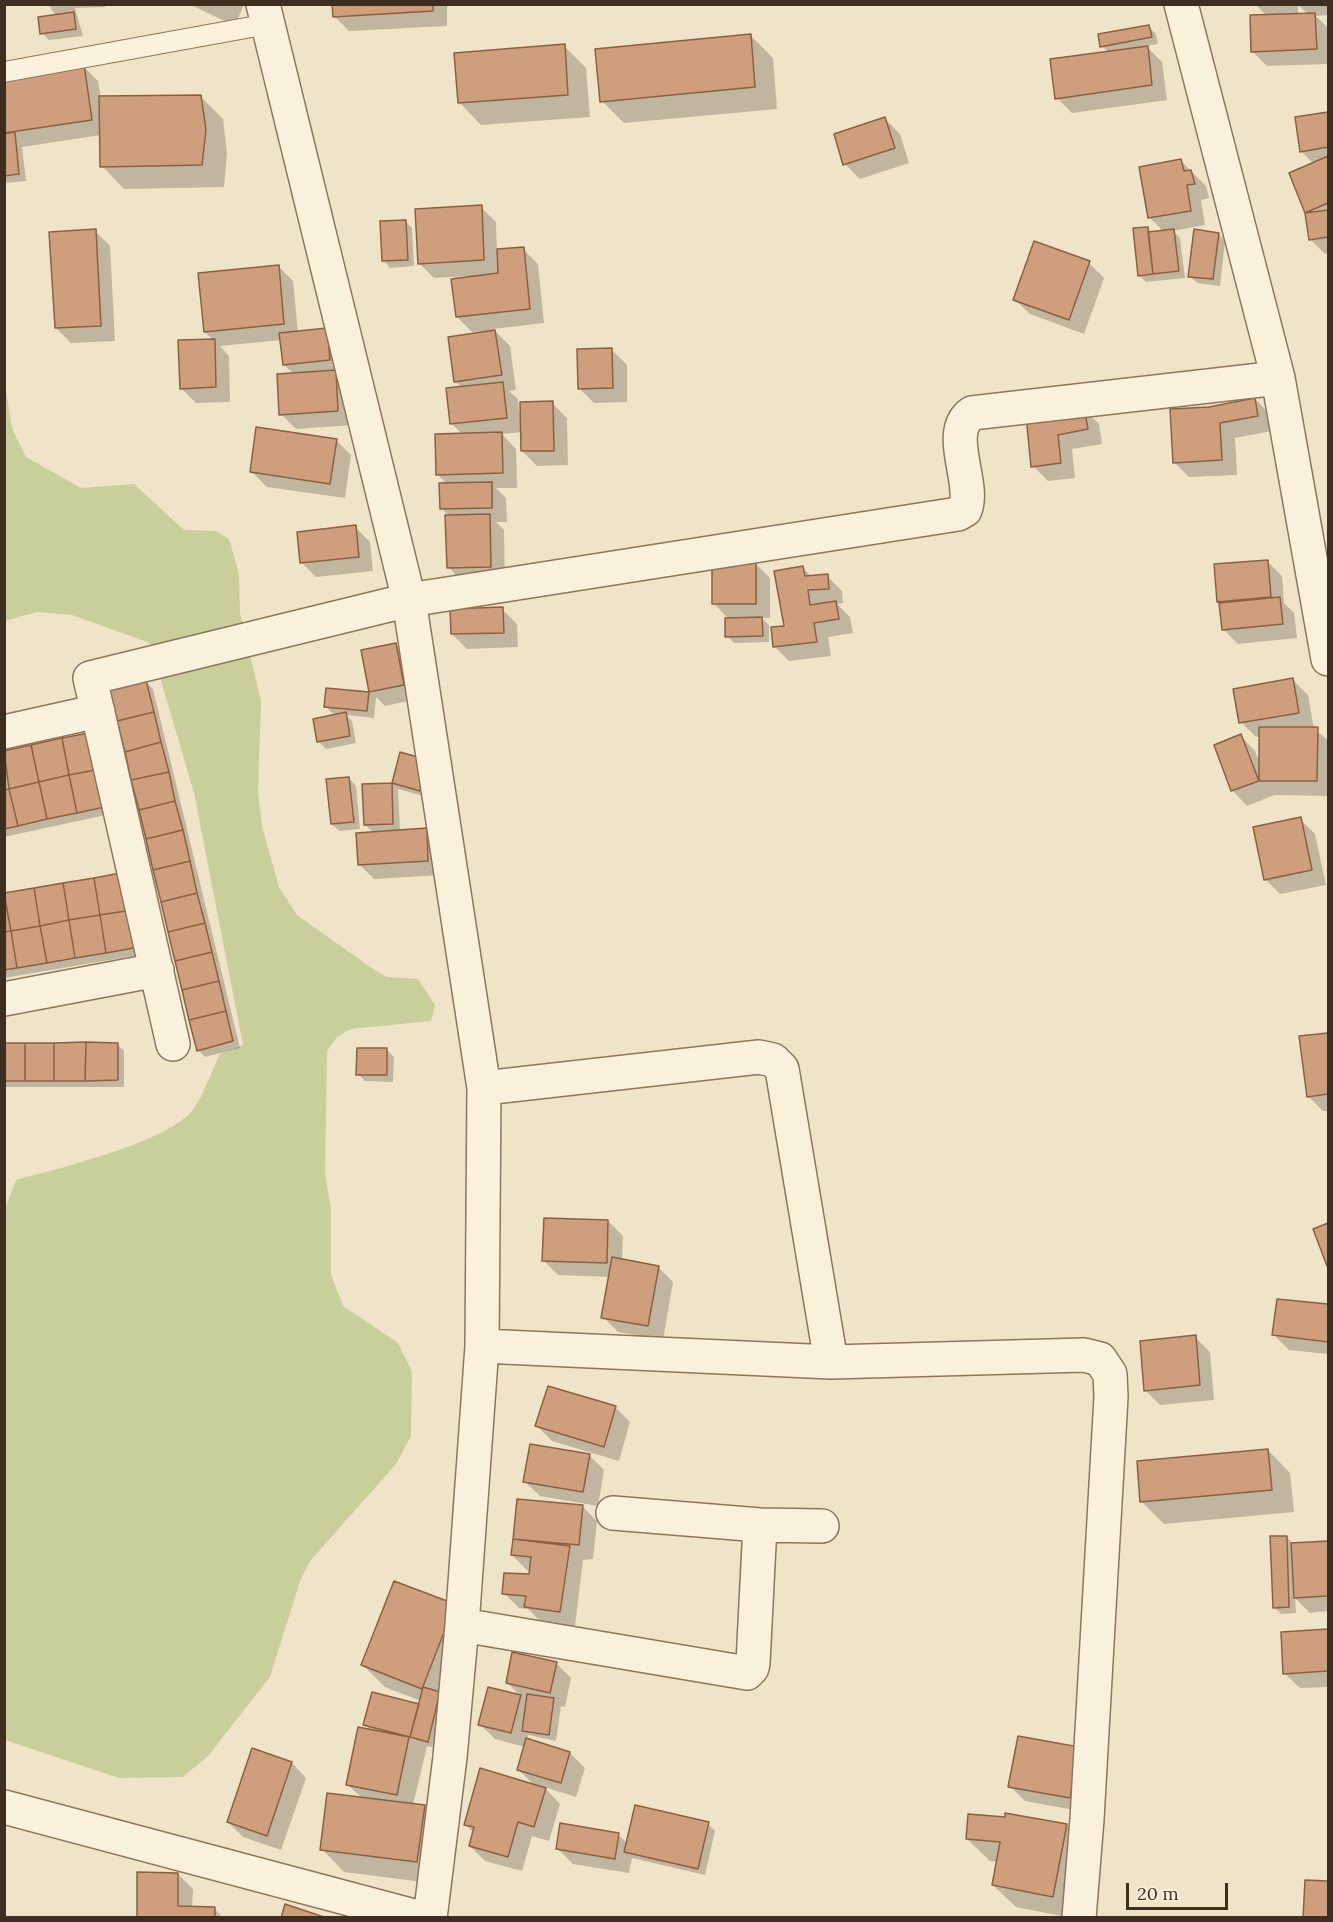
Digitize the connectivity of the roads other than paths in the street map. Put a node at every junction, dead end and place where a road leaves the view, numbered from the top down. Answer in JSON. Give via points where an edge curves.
{"nodes":[{"id":1,"x":1181,"y":4,"type":"edge"},
{"id":2,"x":265,"y":14,"type":"edge"},
{"id":3,"x":4,"y":72,"type":"edge"},
{"id":4,"x":1278,"y":378,"type":"junction"},
{"id":5,"x":409,"y":600,"type":"junction"},
{"id":6,"x":1329,"y":659,"type":"edge"},
{"id":7,"x":98,"y":711,"type":"junction"},
{"id":8,"x":4,"y":732,"type":"edge"},
{"id":9,"x":156,"y":970,"type":"junction"},
{"id":10,"x":4,"y":999,"type":"edge"},
{"id":11,"x":173,"y":1044,"type":"dead end"},
{"id":12,"x":484,"y":1088,"type":"junction"},
{"id":13,"x":482,"y":1346,"type":"junction"},
{"id":14,"x":831,"y":1362,"type":"junction"},
{"id":15,"x":613,"y":1513,"type":"dead end"},
{"id":16,"x":760,"y":1525,"type":"junction"},
{"id":17,"x":822,"y":1526,"type":"dead end"},
{"id":18,"x":462,"y":1625,"type":"junction"},
{"id":19,"x":4,"y":1807,"type":"edge"},
{"id":20,"x":421,"y":1917,"type":"edge"},
{"id":21,"x":430,"y":1917,"type":"edge"},
{"id":22,"x":1079,"y":1917,"type":"edge"}],
"edges":[{"from":1,"to":4,"type":"street"},
{"from":2,"to":3,"type":"lane"},
{"from":2,"to":5,"type":"street"},
{"from":4,"to":5,"type":"street","via":[[972,413],[961,425],[968,499],[965,510],[958,514]]},
{"from":4,"to":6,"type":"street"},
{"from":5,"to":7,"type":"street","via":[[90,678]]},
{"from":5,"to":12,"type":"street"},
{"from":7,"to":8,"type":"street"},
{"from":7,"to":9,"type":"street"},
{"from":9,"to":10,"type":"street"},
{"from":9,"to":11,"type":"street"},
{"from":12,"to":13,"type":"street"},
{"from":12,"to":14,"type":"street","via":[[759,1056],[773,1060],[782,1070]]},
{"from":13,"to":14,"type":"street"},
{"from":13,"to":18,"type":"street"},
{"from":14,"to":22,"type":"street","via":[[1084,1355],[1100,1359],[1108,1370],[1109,1421]]},
{"from":15,"to":16,"type":"street"},
{"from":16,"to":17,"type":"street"},
{"from":16,"to":18,"type":"street","via":[[753,1663],[747,1672]]},
{"from":18,"to":21,"type":"street"},
{"from":19,"to":20,"type":"street"}]}
